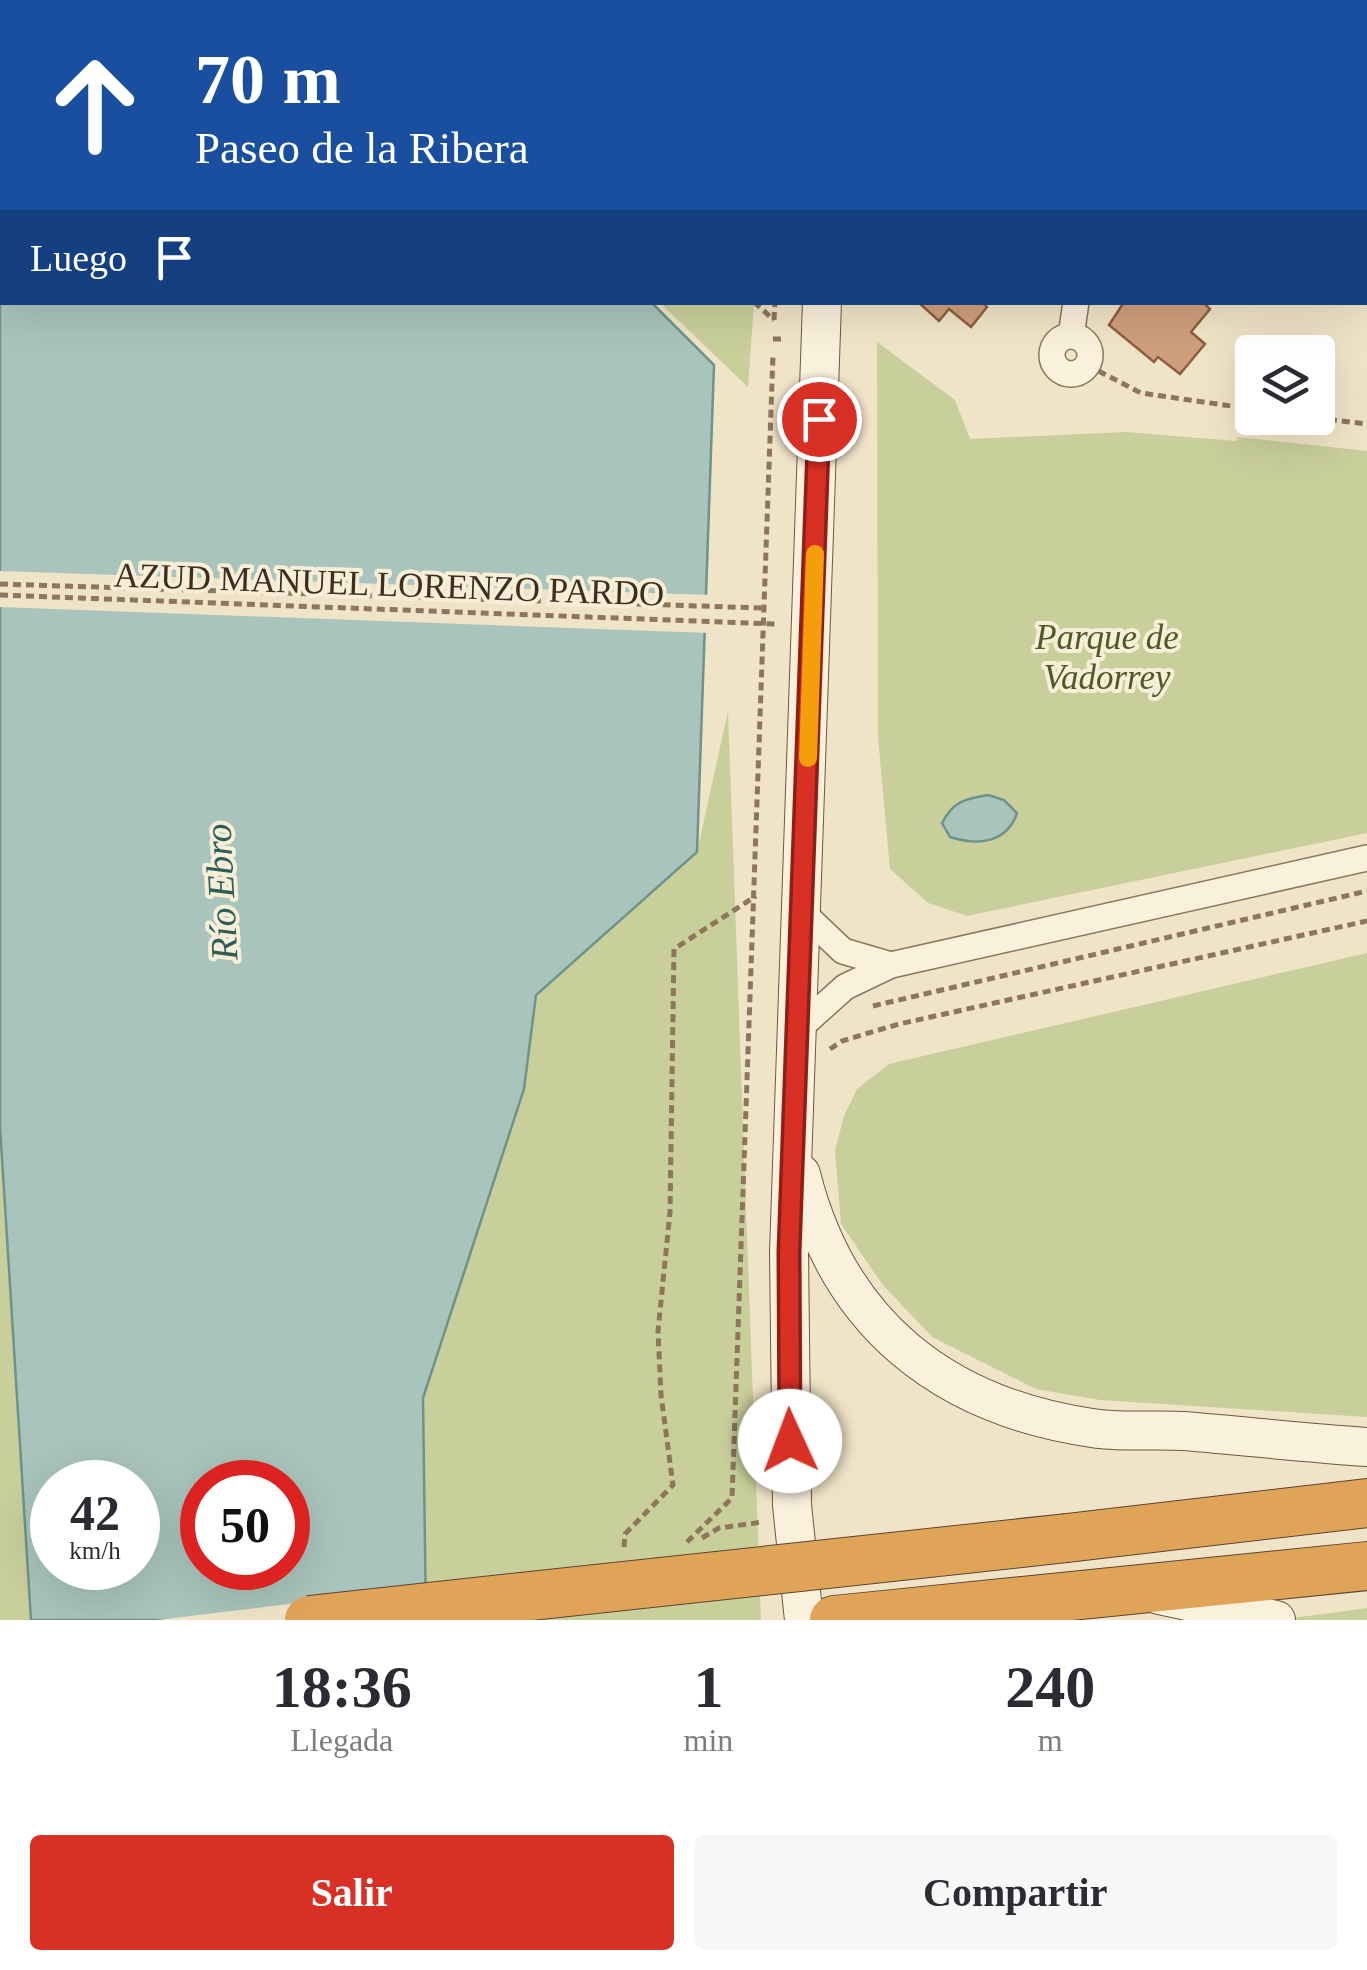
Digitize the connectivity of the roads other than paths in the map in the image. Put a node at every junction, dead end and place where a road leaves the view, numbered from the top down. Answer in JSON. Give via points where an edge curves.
{"nodes":[{"id":1,"x":822,"y":305,"type":"edge"},
{"id":2,"x":1076,"y":305,"type":"edge"},
{"id":3,"x":1087,"y":365,"type":"road end"},
{"id":4,"x":1367,"y":858,"type":"edge"},
{"id":5,"x":803,"y":913,"type":"junction"},
{"id":6,"x":892,"y":965,"type":"junction"},
{"id":7,"x":795,"y":1048,"type":"junction"},
{"id":8,"x":793,"y":1143,"type":"junction"},
{"id":9,"x":1367,"y":1447,"type":"edge"},
{"id":10,"x":1367,"y":1503,"type":"edge"},
{"id":11,"x":1367,"y":1566,"type":"edge"},
{"id":12,"x":1133,"y":1588,"type":"junction"},
{"id":13,"x":309,"y":1620,"type":"edge"},
{"id":14,"x":804,"y":1620,"type":"edge"},
{"id":15,"x":834,"y":1620,"type":"edge"},
{"id":16,"x":1276,"y":1620,"type":"edge"}],
"edges":[{"from":1,"to":5,"type":"main road"},
{"from":2,"to":3,"type":"street","via":[[1071,336],[1089,349]]},
{"from":4,"to":6,"type":"street"},
{"from":5,"to":6,"type":"street","via":[[843,951]]},
{"from":5,"to":7,"type":"main road"},
{"from":6,"to":7,"type":"street","via":[[844,988]]},
{"from":7,"to":8,"type":"main road"},
{"from":8,"to":9,"type":"main road","via":[[826,1252],[849,1290],[884,1333],[958,1387],[1040,1419],[1096,1429]]},
{"from":8,"to":14,"type":"main road","via":[[788,1377]]},
{"from":10,"to":13,"type":"highway","bridge":true},
{"from":11,"to":12,"type":"highway"},
{"from":12,"to":15,"type":"highway"},
{"from":12,"to":16,"type":"main road"}]}
